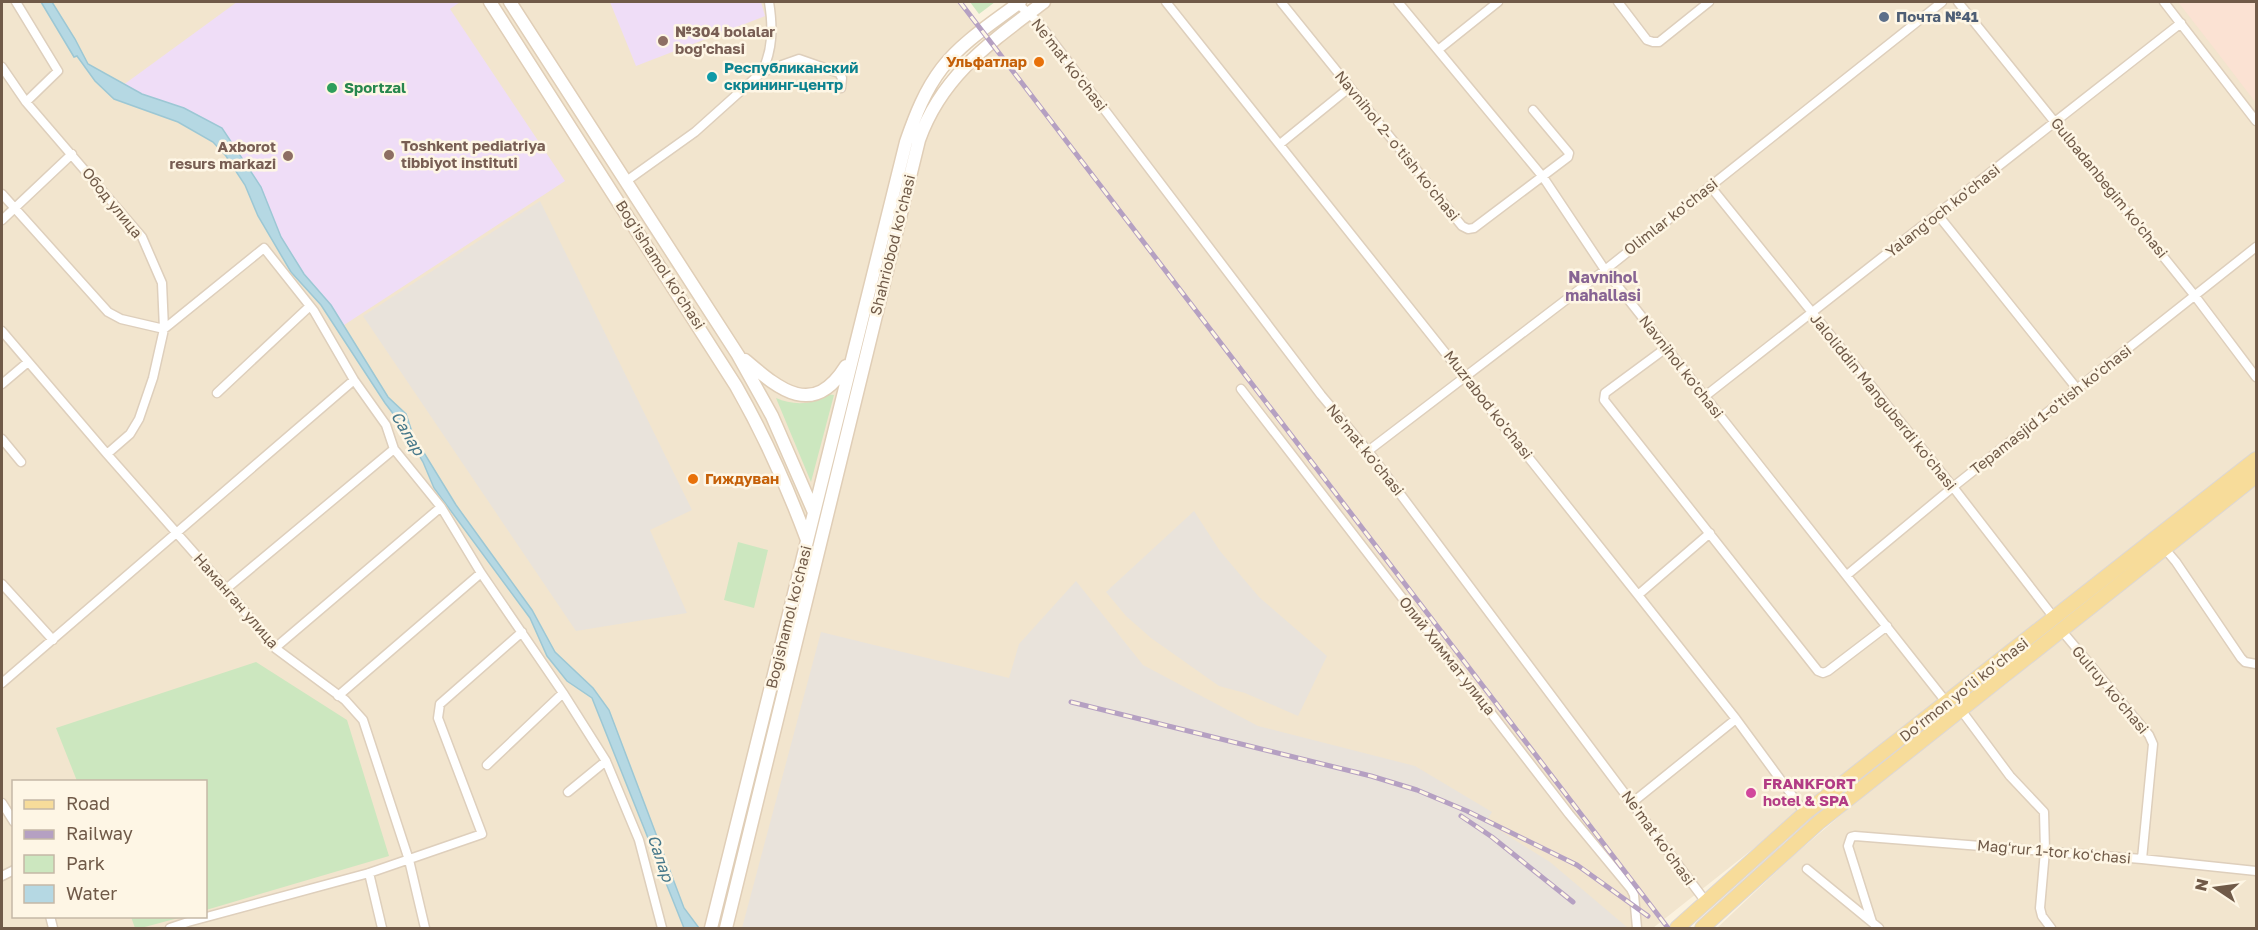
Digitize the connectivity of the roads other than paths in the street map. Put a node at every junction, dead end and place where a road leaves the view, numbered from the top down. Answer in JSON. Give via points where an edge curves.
{"nodes":[{"id":1,"x":16,"y":2,"type":"edge"},
{"id":2,"x":490,"y":2,"type":"edge"},
{"id":3,"x":510,"y":2,"type":"edge"},
{"id":4,"x":769,"y":2,"type":"edge"},
{"id":5,"x":1018,"y":2,"type":"edge"},
{"id":6,"x":1044,"y":2,"type":"edge"},
{"id":7,"x":1166,"y":2,"type":"edge"},
{"id":8,"x":1281,"y":2,"type":"edge"},
{"id":9,"x":1398,"y":2,"type":"edge"},
{"id":10,"x":1498,"y":2,"type":"edge"},
{"id":11,"x":1618,"y":2,"type":"edge"},
{"id":12,"x":1709,"y":2,"type":"edge"},
{"id":13,"x":1942,"y":2,"type":"edge"},
{"id":14,"x":1958,"y":2,"type":"edge"},
{"id":15,"x":2164,"y":2,"type":"edge"},
{"id":16,"x":1029,"y":13,"type":"junction"},
{"id":17,"x":2181,"y":23,"type":"junction"},
{"id":18,"x":1438,"y":50,"type":"junction"},
{"id":19,"x":545,"y":57,"type":"junction"},
{"id":20,"x":532,"y":66,"type":"junction"},
{"id":21,"x":2,"y":67,"type":"edge"},
{"id":22,"x":762,"y":72,"type":"junction"},
{"id":23,"x":840,"y":88,"type":"dead end"},
{"id":24,"x":1349,"y":88,"type":"junction"},
{"id":25,"x":26,"y":102,"type":"junction"},
{"id":26,"x":574,"y":102,"type":"junction"},
{"id":27,"x":1533,"y":110,"type":"dead end"},
{"id":28,"x":561,"y":111,"type":"junction"},
{"id":29,"x":2256,"y":121,"type":"edge"},
{"id":30,"x":2056,"y":123,"type":"junction"},
{"id":31,"x":1280,"y":144,"type":"junction"},
{"id":32,"x":72,"y":154,"type":"junction"},
{"id":33,"x":1543,"y":177,"type":"junction"},
{"id":34,"x":625,"y":182,"type":"junction"},
{"id":35,"x":1710,"y":186,"type":"junction"},
{"id":36,"x":2,"y":194,"type":"edge"},
{"id":37,"x":14,"y":208,"type":"junction"},
{"id":38,"x":1938,"y":214,"type":"junction"},
{"id":39,"x":2,"y":220,"type":"edge"},
{"id":40,"x":2256,"y":247,"type":"edge"},
{"id":41,"x":1605,"y":270,"type":"junction"},
{"id":42,"x":685,"y":274,"type":"junction"},
{"id":43,"x":671,"y":283,"type":"junction"},
{"id":44,"x":2195,"y":296,"type":"junction"},
{"id":45,"x":310,"y":306,"type":"junction"},
{"id":46,"x":1811,"y":313,"type":"junction"},
{"id":47,"x":164,"y":329,"type":"junction"},
{"id":48,"x":2,"y":331,"type":"edge"},
{"id":49,"x":1666,"y":348,"type":"junction"},
{"id":50,"x":853,"y":352,"type":"junction"},
{"id":51,"x":738,"y":355,"type":"junction"},
{"id":52,"x":28,"y":362,"type":"junction"},
{"id":53,"x":2256,"y":377,"type":"edge"},
{"id":54,"x":1466,"y":378,"type":"junction"},
{"id":55,"x":354,"y":380,"type":"junction"},
{"id":56,"x":2,"y":384,"type":"edge"},
{"id":57,"x":1241,"y":389,"type":"dead end"},
{"id":58,"x":2078,"y":390,"type":"junction"},
{"id":59,"x":217,"y":393,"type":"dead end"},
{"id":60,"x":1704,"y":397,"type":"junction"},
{"id":61,"x":2,"y":439,"type":"edge"},
{"id":62,"x":394,"y":449,"type":"junction"},
{"id":63,"x":1368,"y":452,"type":"junction"},
{"id":64,"x":106,"y":454,"type":"junction"},
{"id":65,"x":2256,"y":459,"type":"edge"},
{"id":66,"x":21,"y":462,"type":"dead end"},
{"id":67,"x":825,"y":466,"type":"junction"},
{"id":68,"x":838,"y":469,"type":"junction"},
{"id":69,"x":2256,"y":476,"type":"edge"},
{"id":70,"x":1953,"y":487,"type":"junction"},
{"id":71,"x":441,"y":507,"type":"junction"},
{"id":72,"x":814,"y":511,"type":"junction"},
{"id":73,"x":178,"y":533,"type":"junction"},
{"id":74,"x":1710,"y":533,"type":"junction"},
{"id":75,"x":822,"y":534,"type":"junction"},
{"id":76,"x":807,"y":540,"type":"junction"},
{"id":77,"x":2165,"y":549,"type":"junction"},
{"id":78,"x":481,"y":573,"type":"junction"},
{"id":79,"x":1847,"y":575,"type":"junction"},
{"id":80,"x":2,"y":584,"type":"edge"},
{"id":81,"x":226,"y":589,"type":"junction"},
{"id":82,"x":1638,"y":595,"type":"junction"},
{"id":83,"x":2058,"y":625,"type":"junction"},
{"id":84,"x":1887,"y":626,"type":"junction"},
{"id":85,"x":522,"y":632,"type":"junction"},
{"id":86,"x":52,"y":640,"type":"junction"},
{"id":87,"x":274,"y":648,"type":"junction"},
{"id":88,"x":780,"y":648,"type":"junction"},
{"id":89,"x":794,"y":652,"type":"junction"},
{"id":90,"x":2018,"y":656,"type":"junction"},
{"id":91,"x":2256,"y":664,"type":"edge"},
{"id":92,"x":2,"y":682,"type":"edge"},
{"id":93,"x":563,"y":693,"type":"junction"},
{"id":94,"x":338,"y":696,"type":"junction"},
{"id":95,"x":1949,"y":701,"type":"junction"},
{"id":96,"x":1961,"y":710,"type":"junction"},
{"id":97,"x":1736,"y":719,"type":"junction"},
{"id":98,"x":606,"y":761,"type":"junction"},
{"id":99,"x":487,"y":765,"type":"dead end"},
{"id":100,"x":568,"y":792,"type":"dead end"},
{"id":101,"x":1633,"y":802,"type":"junction"},
{"id":102,"x":2,"y":803,"type":"edge"},
{"id":103,"x":1805,"y":813,"type":"junction"},
{"id":104,"x":12,"y":819,"type":"edge"},
{"id":105,"x":2045,"y":851,"type":"junction"},
{"id":106,"x":2142,"y":859,"type":"junction"},
{"id":107,"x":409,"y":860,"type":"junction"},
{"id":108,"x":1807,"y":869,"type":"dead end"},
{"id":109,"x":2256,"y":871,"type":"edge"},
{"id":110,"x":369,"y":873,"type":"junction"},
{"id":111,"x":1706,"y":902,"type":"junction"},
{"id":112,"x":207,"y":917,"type":"edge"},
{"id":113,"x":203,"y":918,"type":"edge"},
{"id":114,"x":1875,"y":925,"type":"edge"},
{"id":115,"x":712,"y":926,"type":"edge"},
{"id":116,"x":170,"y":928,"type":"edge"},
{"id":117,"x":382,"y":928,"type":"edge"},
{"id":118,"x":425,"y":928,"type":"edge"},
{"id":119,"x":662,"y":928,"type":"edge"},
{"id":120,"x":726,"y":928,"type":"edge"},
{"id":121,"x":1637,"y":928,"type":"edge"},
{"id":122,"x":1677,"y":928,"type":"edge"},
{"id":123,"x":1704,"y":928,"type":"edge"},
{"id":124,"x":2051,"y":928,"type":"edge"}],
"edges":[{"from":1,"to":25,"type":"street","via":[[58,71]]},
{"from":2,"to":20,"type":"main road","name":"Bog'ishamol ko'chasi"},
{"from":3,"to":19,"type":"main road","name":"Bog'ishamol ko'chasi"},
{"from":4,"to":22,"type":"street","via":[[773,28],[769,58]]},
{"from":5,"to":16,"type":"street","name":"Ne'mat ko'chasi"},
{"from":5,"to":50,"type":"main road","name":"Shahriobod ko'chasi","via":[[950,58],[919,107],[901,160]]},
{"from":6,"to":16,"type":"main road","name":"Shahriobod ko'chasi"},
{"from":7,"to":31,"type":"street","name":"Muzrabod ko'chasi"},
{"from":8,"to":24,"type":"street","name":"Navnihol 2- o'tish ko'chasi"},
{"from":9,"to":18,"type":"street","name":"Navnihol ko'chasi"},
{"from":10,"to":18,"type":"street"},
{"from":11,"to":12,"type":"street","via":[[1647,40],[1653,42],[1659,42]]},
{"from":13,"to":35,"type":"street","name":"Olimlar ko'chasi"},
{"from":14,"to":30,"type":"street","name":"Gulbadanbegim ko'chasi"},
{"from":15,"to":17,"type":"street"},
{"from":16,"to":63,"type":"street","name":"Ne'mat ko'chasi"},
{"from":16,"to":68,"type":"main road","name":"Shahriobod ko'chasi","via":[[957,74],[926,122],[908,179]]},
{"from":17,"to":29,"type":"street"},
{"from":17,"to":30,"type":"street","name":"Yalang'och ko'chasi"},
{"from":18,"to":33,"type":"street","name":"Navnihol ko'chasi"},
{"from":19,"to":20,"type":"main road"},
{"from":19,"to":26,"type":"main road","name":"Bog'ishamol ko'chasi"},
{"from":20,"to":28,"type":"main road","name":"Bog'ishamol ko'chasi"},
{"from":21,"to":25,"type":"street","name":"Обод улица"},
{"from":22,"to":23,"type":"street","via":[[799,59],[839,73]]},
{"from":22,"to":34,"type":"street","via":[[695,132]]},
{"from":24,"to":31,"type":"street"},
{"from":24,"to":33,"type":"street","name":"Navnihol 2- o'tish ko'chasi","via":[[1468,230]]},
{"from":25,"to":32,"type":"street","name":"Обод улица"},
{"from":26,"to":28,"type":"main road"},
{"from":26,"to":34,"type":"main road","name":"Bog'ishamol ko'chasi"},
{"from":27,"to":33,"type":"street","name":"Navnihol 2- o'tish ko'chasi","via":[[1569,153]]},
{"from":28,"to":43,"type":"main road","name":"Bog'ishamol ko'chasi"},
{"from":30,"to":38,"type":"street","name":"Yalang'och ko'chasi"},
{"from":30,"to":44,"type":"street","name":"Gulbadanbegim ko'chasi"},
{"from":31,"to":54,"type":"street","name":"Muzrabod ko'chasi"},
{"from":32,"to":37,"type":"street"},
{"from":32,"to":47,"type":"street","name":"Обод улица","via":[[142,237],[162,283]]},
{"from":33,"to":41,"type":"street","name":"Navnihol ko'chasi"},
{"from":34,"to":42,"type":"main road","name":"Bog'ishamol ko'chasi"},
{"from":35,"to":41,"type":"street","name":"Olimlar ko'chasi"},
{"from":35,"to":46,"type":"street","name":"Jaloliddin Manguberdi ko'chasi"},
{"from":36,"to":37,"type":"street"},
{"from":37,"to":39,"type":"street"},
{"from":37,"to":47,"type":"street","via":[[108,312]]},
{"from":38,"to":46,"type":"street","name":"Yalang'och ko'chasi"},
{"from":38,"to":58,"type":"street"},
{"from":40,"to":44,"type":"street","name":"Tepamasjid 1-o'tish ko'chasi"},
{"from":41,"to":49,"type":"street","name":"Navnihol ko'chasi"},
{"from":41,"to":54,"type":"street","name":"Olimlar ko'chasi"},
{"from":42,"to":43,"type":"main road"},
{"from":42,"to":51,"type":"main road","name":"Bog'ishamol ko'chasi"},
{"from":43,"to":76,"type":"main road","name":"Bog'ishamol ko'chasi","via":[[760,429]]},
{"from":44,"to":53,"type":"street","name":"Gulbadanbegim ko'chasi"},
{"from":44,"to":58,"type":"street","name":"Tepamasjid 1-o'tish ko'chasi"},
{"from":45,"to":47,"type":"street","via":[[264,248]]},
{"from":45,"to":55,"type":"street"},
{"from":45,"to":59,"type":"street"},
{"from":46,"to":60,"type":"street","name":"Yalang'och ko'chasi"},
{"from":46,"to":70,"type":"street","name":"Jaloliddin Manguberdi ko'chasi"},
{"from":47,"to":64,"type":"street","name":"Обод улица","via":[[139,419],[130,434]]},
{"from":48,"to":52,"type":"street","name":"Наманган улица"},
{"from":49,"to":60,"type":"street","name":"Navnihol ko'chasi"},
{"from":49,"to":74,"type":"street","via":[[1605,393],[1604,400]]},
{"from":50,"to":51,"type":"main road","via":[[833,384],[803,395],[777,387]]},
{"from":50,"to":67,"type":"main road","name":"Shahriobod ko'chasi"},
{"from":51,"to":72,"type":"main road","name":"Bog'ishamol ko'chasi","via":[[772,416]]},
{"from":52,"to":56,"type":"street"},
{"from":52,"to":64,"type":"street","name":"Наманган улица"},
{"from":54,"to":63,"type":"street","name":"Olimlar ko'chasi"},
{"from":54,"to":82,"type":"street","name":"Muzrabod ko'chasi"},
{"from":55,"to":62,"type":"street","via":[[386,425]]},
{"from":55,"to":73,"type":"street"},
{"from":57,"to":121,"type":"street","name":"Олий Химмат улица","via":[[1631,889]]},
{"from":58,"to":70,"type":"street","name":"Tepamasjid 1-o'tish ko'chasi"},
{"from":60,"to":79,"type":"street","name":"Navnihol ko'chasi"},
{"from":61,"to":66,"type":"street"},
{"from":62,"to":71,"type":"street"},
{"from":62,"to":81,"type":"street"},
{"from":63,"to":101,"type":"street","name":"Ne'mat ko'chasi"},
{"from":64,"to":73,"type":"street","name":"Наманган улица"},
{"from":65,"to":83,"type":"main road","name":"Do‘rmon yo‘li ko‘chasi"},
{"from":67,"to":68,"type":"main road"},
{"from":67,"to":72,"type":"main road","name":"Shahriobod ko'chasi"},
{"from":68,"to":75,"type":"main road","name":"Shahriobod ko'chasi"},
{"from":69,"to":77,"type":"main road","name":"Do‘rmon yo‘li ko‘chasi"},
{"from":70,"to":79,"type":"street","name":"Tepamasjid 1-o'tish ko'chasi"},
{"from":70,"to":83,"type":"street","name":"Jaloliddin Manguberdi ko'chasi"},
{"from":71,"to":78,"type":"street"},
{"from":71,"to":87,"type":"street"},
{"from":72,"to":75,"type":"main road","name":"Bog'ishamol ko'chasi"},
{"from":72,"to":76,"type":"main road","name":"Shahriobod ko'chasi"},
{"from":73,"to":81,"type":"street","name":"Наманган улица"},
{"from":73,"to":86,"type":"street"},
{"from":74,"to":82,"type":"street"},
{"from":74,"to":84,"type":"street","via":[[1818,671],[1828,671]]},
{"from":75,"to":76,"type":"main road","name":"Bogishamol ko'chasi"},
{"from":75,"to":89,"type":"main road","name":"Bogishamol ko'chasi"},
{"from":76,"to":88,"type":"main road","name":"Bogishamol ko'chasi"},
{"from":77,"to":83,"type":"main road","name":"Do‘rmon yo‘li ko‘chasi"},
{"from":77,"to":91,"type":"street","via":[[2241,658]]},
{"from":78,"to":85,"type":"street"},
{"from":78,"to":94,"type":"street"},
{"from":79,"to":84,"type":"street","name":"Navnihol ko'chasi"},
{"from":80,"to":86,"type":"street"},
{"from":81,"to":87,"type":"street","name":"Наманган улица"},
{"from":82,"to":97,"type":"street","name":"Muzrabod ko'chasi"},
{"from":83,"to":90,"type":"main road","name":"Do‘rmon yo‘li ko‘chasi"},
{"from":83,"to":106,"type":"street","name":"Gulruy ko'chasi","via":[[2153,744]]},
{"from":84,"to":95,"type":"street","name":"Navnihol ko'chasi"},
{"from":85,"to":93,"type":"street"},
{"from":85,"to":107,"type":"street","via":[[440,704],[438,718],[482,834]]},
{"from":86,"to":92,"type":"street"},
{"from":87,"to":94,"type":"street","name":"Наманган улица"},
{"from":88,"to":89,"type":"main road"},
{"from":88,"to":115,"type":"main road","name":"Bogishamol ko'chasi"},
{"from":89,"to":120,"type":"main road","name":"Bogishamol ko'chasi"},
{"from":90,"to":95,"type":"main road","name":"Do‘rmon yo‘li ko‘chasi"},
{"from":90,"to":96,"type":"main road","name":"Do‘rmon yo‘li ko‘chasi"},
{"from":93,"to":98,"type":"street"},
{"from":93,"to":99,"type":"street"},
{"from":94,"to":107,"type":"street","name":"Наманган улица","via":[[363,720]]},
{"from":95,"to":96,"type":"main road","name":"Navnihol ko'chasi"},
{"from":95,"to":103,"type":"main road","name":"Do‘rmon yo‘li ko‘chasi"},
{"from":96,"to":105,"type":"street","via":[[2010,776],[2044,812]]},
{"from":96,"to":123,"type":"main road","name":"Do‘rmon yo‘li ko‘chasi","via":[[1818,823]]},
{"from":97,"to":101,"type":"street"},
{"from":97,"to":103,"type":"street","name":"Muzrabod ko'chasi"},
{"from":98,"to":100,"type":"street"},
{"from":98,"to":119,"type":"street","via":[[639,840]]},
{"from":101,"to":111,"type":"street","name":"Ne'mat ko'chasi"},
{"from":102,"to":104,"type":"street"},
{"from":103,"to":111,"type":"main road","name":"Do‘rmon yo‘li ko‘chasi"},
{"from":105,"to":106,"type":"street","name":"Magʻrur 1-tor koʻchasi"},
{"from":105,"to":114,"type":"street","name":"Magʻrur 1-tor koʻchasi","via":[[1851,837],[1848,846]]},
{"from":105,"to":124,"type":"street","via":[[2040,908]]},
{"from":106,"to":109,"type":"street","name":"Magʻrur 1-tor koʻchasi"},
{"from":107,"to":110,"type":"street"},
{"from":107,"to":118,"type":"street","name":"Наманган улица"},
{"from":108,"to":114,"type":"street"},
{"from":110,"to":112,"type":"street"},
{"from":110,"to":117,"type":"street"},
{"from":111,"to":122,"type":"main road","name":"Do‘rmon yo‘li ko‘chasi"},
{"from":113,"to":116,"type":"street"}]}
